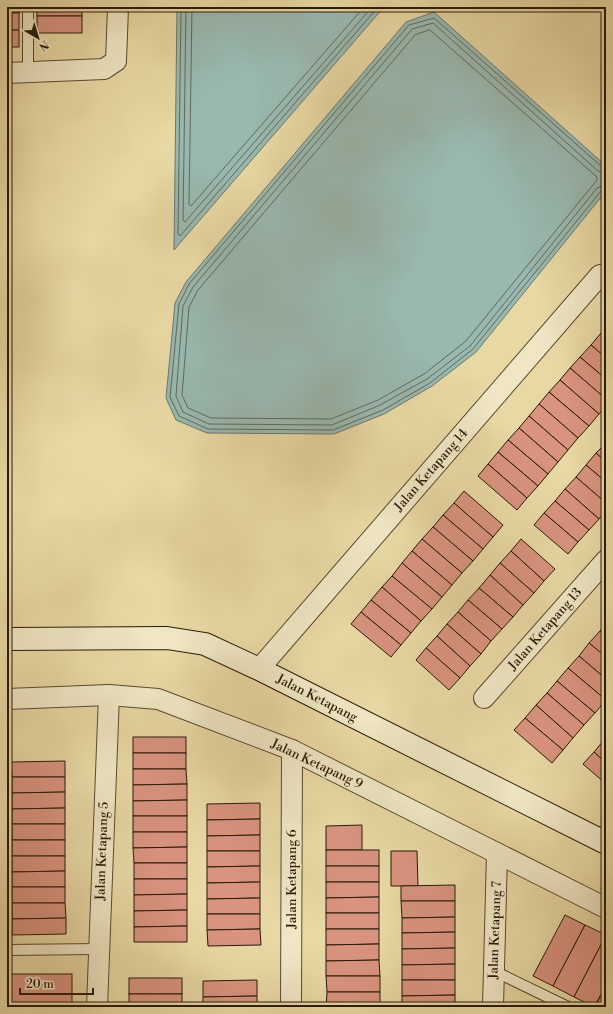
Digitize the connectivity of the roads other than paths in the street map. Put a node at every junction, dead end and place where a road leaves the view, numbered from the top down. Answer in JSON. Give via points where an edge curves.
{"nodes":[{"id":1,"x":28,"y":7,"type":"edge"},
{"id":2,"x":118,"y":7,"type":"edge"},
{"id":3,"x":28,"y":72,"type":"junction"},
{"id":4,"x":7,"y":73,"type":"edge"},
{"id":5,"x":606,"y":274,"type":"edge"},
{"id":6,"x":606,"y":560,"type":"edge"},
{"id":7,"x":7,"y":639,"type":"edge"},
{"id":8,"x":259,"y":669,"type":"junction"},
{"id":9,"x":108,"y":695,"type":"junction"},
{"id":10,"x":484,"y":698,"type":"dead end"},
{"id":11,"x":7,"y":699,"type":"edge"},
{"id":12,"x":292,"y":750,"type":"junction"},
{"id":13,"x":606,"y":843,"type":"edge"},
{"id":14,"x":498,"y":853,"type":"junction"},
{"id":15,"x":606,"y":908,"type":"edge"},
{"id":16,"x":99,"y":949,"type":"junction"},
{"id":17,"x":7,"y":950,"type":"edge"},
{"id":18,"x":494,"y":971,"type":"junction"},
{"id":19,"x":97,"y":1007,"type":"edge"},
{"id":20,"x":291,"y":1007,"type":"edge"},
{"id":21,"x":493,"y":1007,"type":"edge"},
{"id":22,"x":568,"y":1007,"type":"edge"}],
"edges":[{"from":1,"to":3,"type":"lane"},
{"from":2,"to":3,"type":"street","via":[[116,61],[104,69]]},
{"from":3,"to":4,"type":"street"},
{"from":5,"to":8,"type":"street","name":"Jalan Ketapang 14","via":[[600,275]]},
{"from":6,"to":10,"type":"street","name":"Jalan Ketapang 13"},
{"from":7,"to":8,"type":"street","name":"Jalan Ketapang","via":[[167,638],[204,644]]},
{"from":8,"to":13,"type":"street","name":"Jalan Ketapang"},
{"from":9,"to":11,"type":"street","name":"Jalan Ketapang 9"},
{"from":9,"to":12,"type":"street","name":"Jalan Ketapang 9","via":[[158,699]]},
{"from":9,"to":16,"type":"street","name":"Jalan Ketapang 5"},
{"from":12,"to":14,"type":"street","name":"Jalan Ketapang 9"},
{"from":12,"to":20,"type":"street","name":"Jalan Ketapang 6"},
{"from":14,"to":15,"type":"street","name":"Jalan Ketapang 9"},
{"from":14,"to":18,"type":"street","name":"Jalan Ketapang 7"},
{"from":16,"to":17,"type":"lane"},
{"from":16,"to":19,"type":"street","name":"Jalan Ketapang 5"},
{"from":18,"to":21,"type":"street","name":"Jalan Ketapang 7"},
{"from":18,"to":22,"type":"lane"}]}
